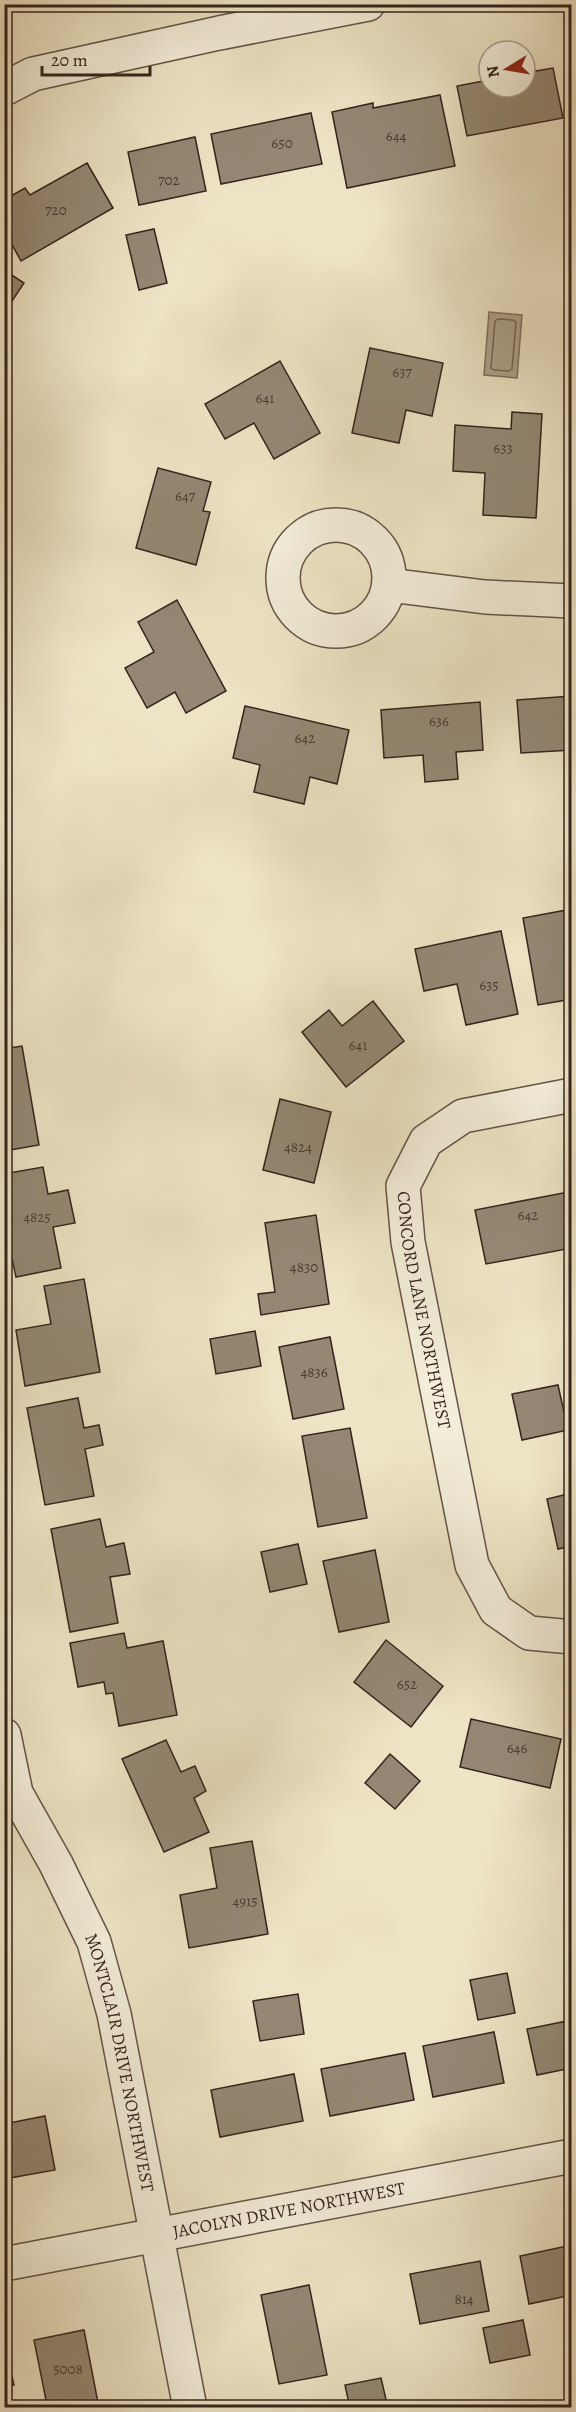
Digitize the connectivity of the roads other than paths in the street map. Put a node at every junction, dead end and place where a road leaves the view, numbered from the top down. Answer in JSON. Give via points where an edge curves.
{"nodes":[{"id":1,"x":368,"y":4,"type":"edge"},
{"id":2,"x":216,"y":19,"type":"edge"},
{"id":3,"x":4,"y":89,"type":"edge"},
{"id":4,"x":389,"y":585,"type":"dead end"},
{"id":5,"x":572,"y":601,"type":"edge"},
{"id":6,"x":572,"y":1095,"type":"edge"},
{"id":7,"x":572,"y":1637,"type":"edge"},
{"id":8,"x":4,"y":1735,"type":"edge"},
{"id":9,"x":10,"y":1794,"type":"edge"},
{"id":10,"x":572,"y":2156,"type":"edge"},
{"id":11,"x":156,"y":2235,"type":"junction"},
{"id":12,"x":4,"y":2264,"type":"edge"},
{"id":13,"x":190,"y":2408,"type":"edge"}],
"edges":[{"from":1,"to":2,"type":"street"},
{"from":2,"to":3,"type":"street","via":[[33,74]]},
{"from":4,"to":5,"type":"street","via":[[484,597]]},
{"from":6,"to":7,"type":"street","name":"CONCORD LANE NORTHWEST","via":[[462,1116],[426,1141],[403,1186],[408,1242],[472,1565],[496,1610],[529,1633]]},
{"from":8,"to":9,"type":"street","name":"MONTCLAIR DRIVE NORTHWEST"},
{"from":9,"to":11,"type":"street","name":"MONTCLAIR DRIVE NORTHWEST","via":[[56,1864],[94,1942],[114,2014]]},
{"from":10,"to":11,"type":"street","name":"JACOLYN DRIVE NORTHWEST"},
{"from":11,"to":12,"type":"street","name":"JACOLYN DRIVE NORTHWEST"},
{"from":11,"to":13,"type":"street","name":"MONTCLAIR DRIVE NORTHWEST"}]}
